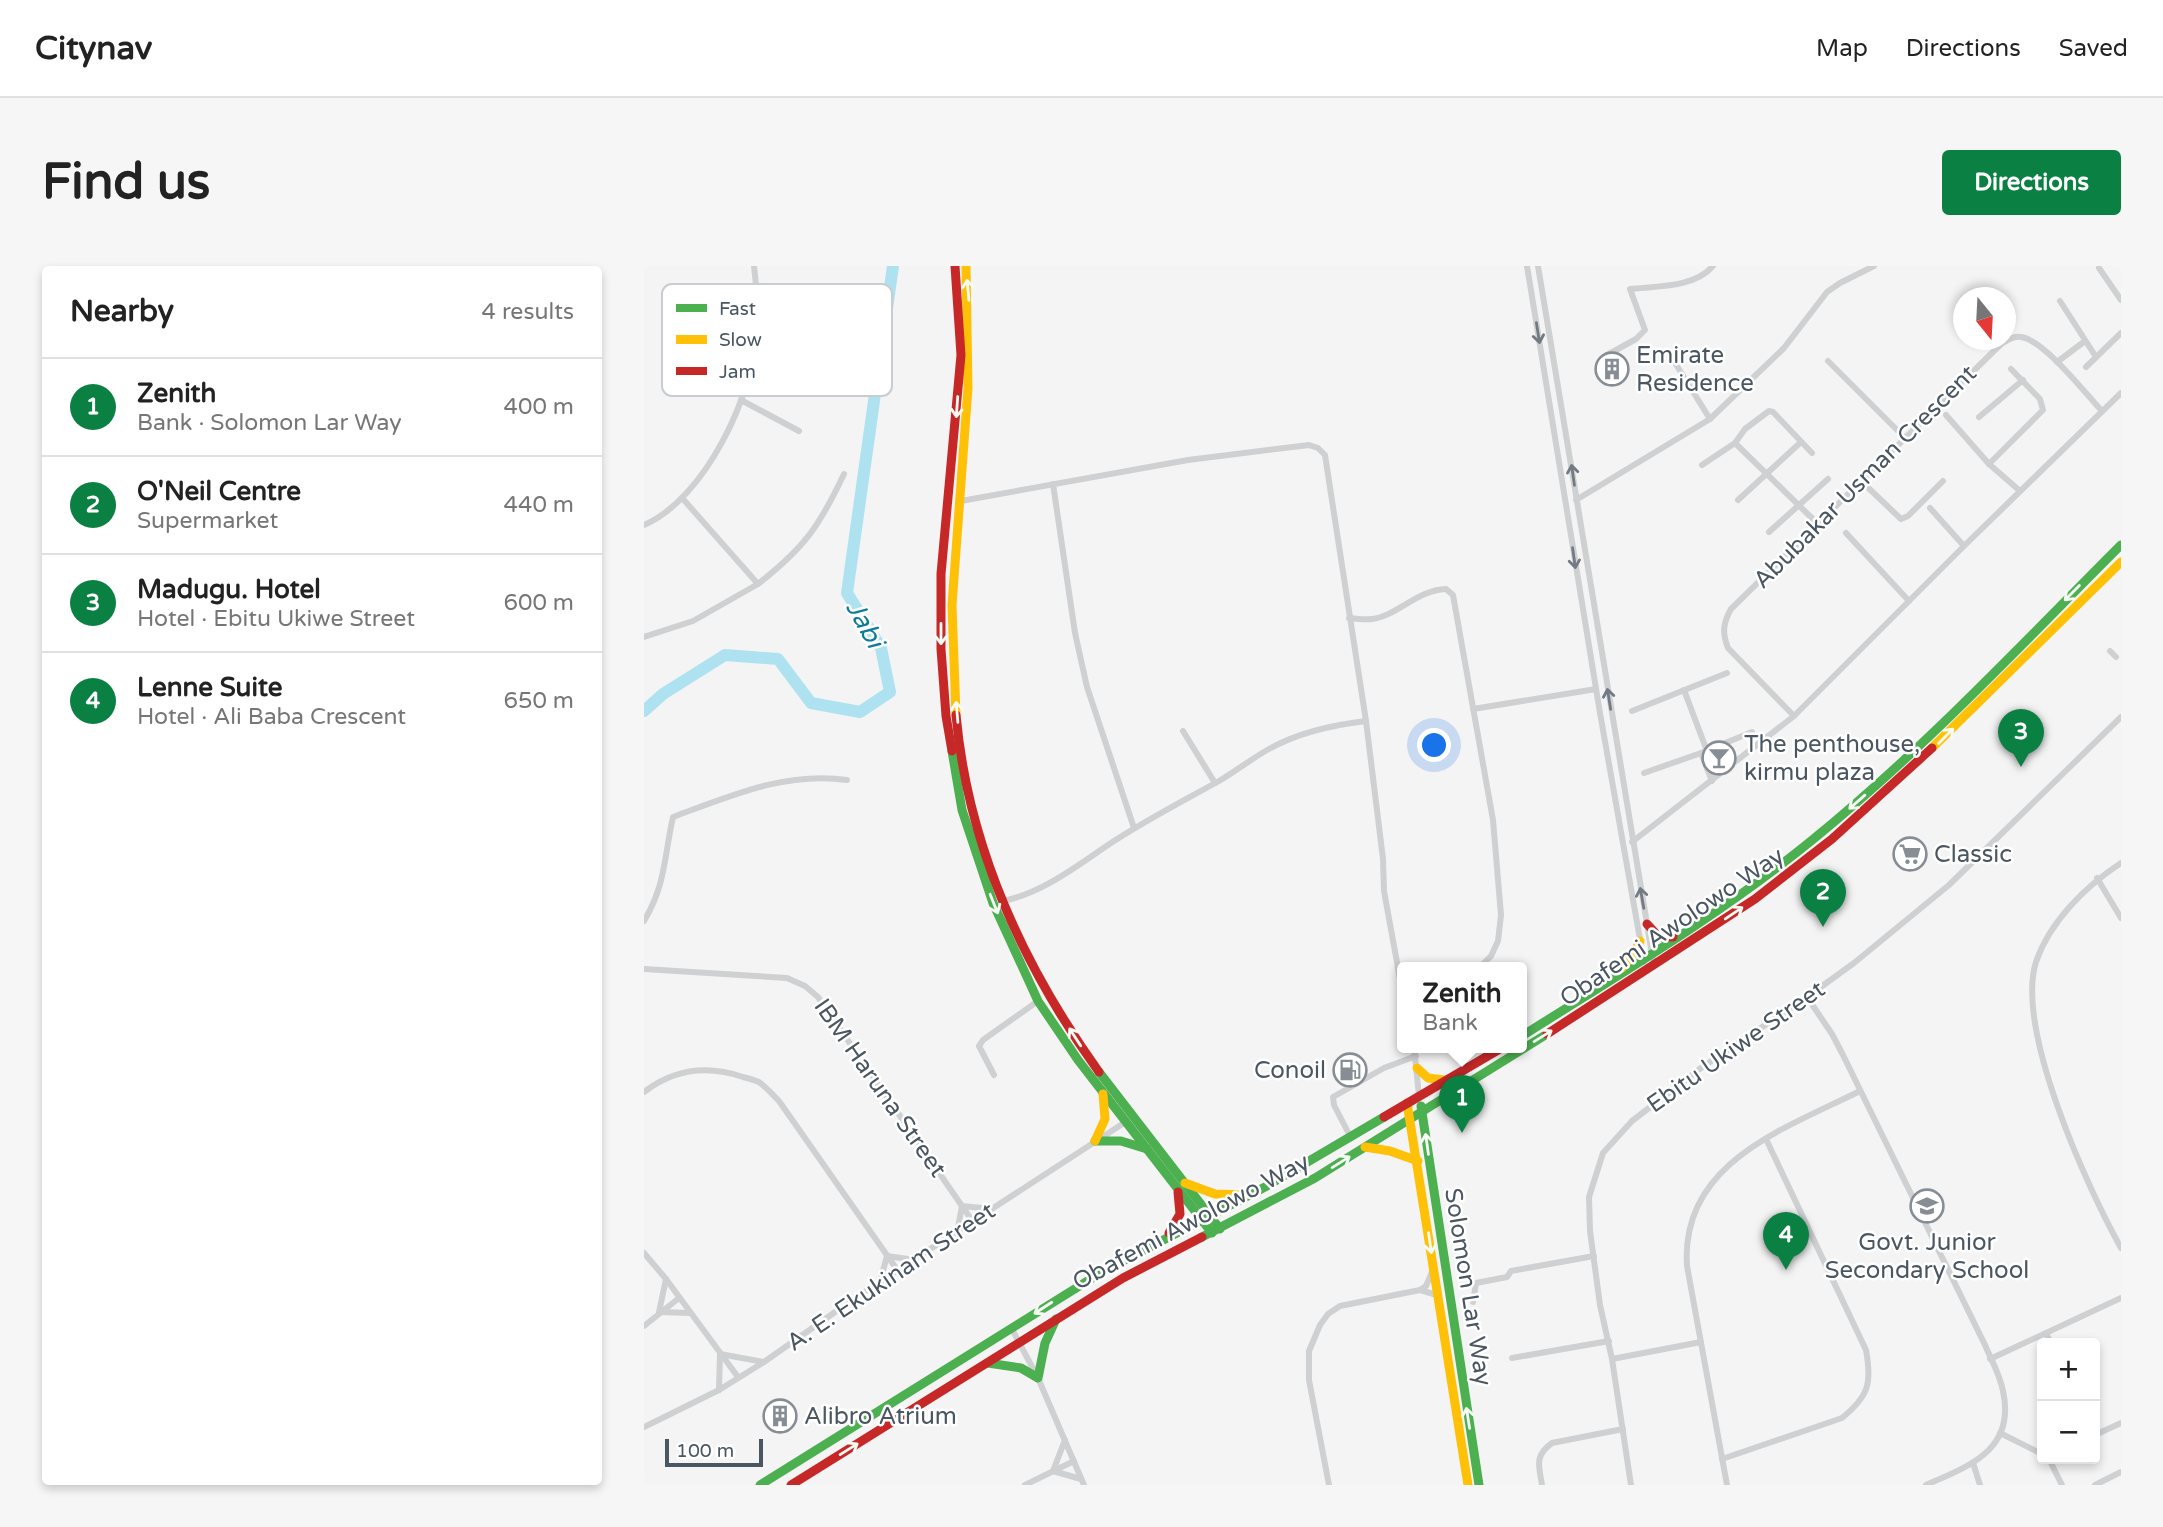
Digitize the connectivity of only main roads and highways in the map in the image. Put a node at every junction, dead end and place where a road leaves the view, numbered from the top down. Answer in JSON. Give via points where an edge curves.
{"nodes":[{"id":1,"x":956,"y":266,"type":"edge"},
{"id":2,"x":965,"y":266,"type":"edge"},
{"id":3,"x":2121,"y":545,"type":"edge"},
{"id":4,"x":2121,"y":562,"type":"edge"},
{"id":5,"x":963,"y":788,"type":"junction"},
{"id":6,"x":1647,"y":924,"type":"road end"},
{"id":7,"x":1678,"y":935,"type":"junction"},
{"id":8,"x":1640,"y":941,"type":"road end"},
{"id":9,"x":1609,"y":981,"type":"junction"},
{"id":10,"x":1527,"y":1032,"type":"edge"},
{"id":11,"x":1527,"y":1045,"type":"edge"},
{"id":12,"x":1493,"y":1053,"type":"edge"},
{"id":13,"x":1514,"y":1053,"type":"edge"},
{"id":14,"x":1417,"y":1068,"type":"road end"},
{"id":15,"x":1446,"y":1080,"type":"junction"},
{"id":16,"x":1102,"y":1090,"type":"junction"},
{"id":17,"x":1419,"y":1096,"type":"junction"},
{"id":18,"x":1408,"y":1103,"type":"junction"},
{"id":19,"x":1422,"y":1111,"type":"junction"},
{"id":20,"x":1411,"y":1118,"type":"junction"},
{"id":21,"x":1129,"y":1119,"type":"junction"},
{"id":22,"x":1364,"y":1147,"type":"junction"},
{"id":23,"x":1147,"y":1149,"type":"junction"},
{"id":24,"x":1418,"y":1161,"type":"junction"},
{"id":25,"x":1180,"y":1184,"type":"junction"},
{"id":26,"x":1251,"y":1195,"type":"junction"},
{"id":27,"x":1206,"y":1218,"type":"junction"},
{"id":28,"x":1216,"y":1231,"type":"junction"},
{"id":29,"x":1166,"y":1237,"type":"junction"},
{"id":30,"x":1056,"y":1319,"type":"junction"},
{"id":31,"x":986,"y":1363,"type":"junction"},
{"id":32,"x":760,"y":1485,"type":"edge"},
{"id":33,"x":791,"y":1485,"type":"edge"},
{"id":34,"x":1468,"y":1485,"type":"edge"},
{"id":35,"x":1479,"y":1485,"type":"edge"}],
"edges":[{"from":1,"to":5,"type":"main road","one_way":true,"via":[[961,355],[941,574],[941,636],[946,716]]},
{"from":5,"to":2,"type":"main road","one_way":true,"via":[[953,647],[970,354]]},
{"from":3,"to":7,"type":"main road","name":"Obafemi Awolowo Way","one_way":true,"via":[[1866,794],[1782,863]]},
{"from":11,"to":4,"type":"main road","name":"Obafemi Awolowo Way","one_way":true,"via":[[1755,899],[1857,818]]},
{"from":5,"to":16,"type":"main road","one_way":true,"via":[[962,810],[993,902],[1038,1001]]},
{"from":21,"to":5,"type":"main road","one_way":true,"via":[[1048,996],[1018,939]]},
{"from":6,"to":7,"type":"main road","via":[[1659,937]]},
{"from":7,"to":9,"type":"main road","name":"Obafemi Awolowo Way"},
{"from":8,"to":9,"type":"main road"},
{"from":9,"to":10,"type":"main road","name":"Obafemi Awolowo Way"},
{"from":12,"to":15,"type":"main road","name":"Obafemi Awolowo Way"},
{"from":19,"to":13,"type":"main road","name":"Obafemi Awolowo Way","one_way":true},
{"from":14,"to":15,"type":"main road","via":[[1428,1078]]},
{"from":15,"to":17,"type":"main road","name":"Obafemi Awolowo Way"},
{"from":16,"to":21,"type":"main road"},
{"from":16,"to":23,"type":"main road","via":[[1107,1114],[1095,1141],[1118,1139]]},
{"from":17,"to":18,"type":"main road","name":"Obafemi Awolowo Way"},
{"from":17,"to":19,"type":"main road","name":"Solomon Lar Way"},
{"from":18,"to":20,"type":"main road","name":"Solomon Lar Way"},
{"from":18,"to":26,"type":"main road","name":"Obafemi Awolowo Way"},
{"from":19,"to":20,"type":"main road","name":"Obafemi Awolowo Way"},
{"from":35,"to":19,"type":"main road","name":"Solomon Lar Way","one_way":true},
{"from":20,"to":22,"type":"main road","name":"Obafemi Awolowo Way"},
{"from":20,"to":24,"type":"main road","name":"Solomon Lar Way"},
{"from":21,"to":23,"type":"main road"},
{"from":21,"to":25,"type":"main road"},
{"from":22,"to":24,"type":"main road"},
{"from":28,"to":22,"type":"main road","name":"Obafemi Awolowo Way","one_way":true},
{"from":23,"to":25,"type":"main road"},
{"from":24,"to":34,"type":"main road","name":"Solomon Lar Way","one_way":true},
{"from":25,"to":26,"type":"main road","via":[[1221,1195]]},
{"from":25,"to":27,"type":"main road"},
{"from":25,"to":29,"type":"main road","via":[[1180,1216]]},
{"from":26,"to":27,"type":"main road","name":"Obafemi Awolowo Way"},
{"from":27,"to":28,"type":"main road"},
{"from":27,"to":29,"type":"main road","name":"Obafemi Awolowo Way"},
{"from":28,"to":30,"type":"main road","name":"Obafemi Awolowo Way","via":[[1123,1278]]},
{"from":29,"to":32,"type":"main road","name":"Obafemi Awolowo Way","one_way":true,"via":[[1082,1284]]},
{"from":30,"to":31,"type":"main road","name":"Obafemi Awolowo Way"},
{"from":30,"to":31,"type":"main road","via":[[1045,1343],[1038,1378],[1021,1368]]},
{"from":33,"to":31,"type":"main road","name":"Obafemi Awolowo Way","one_way":true}]}
